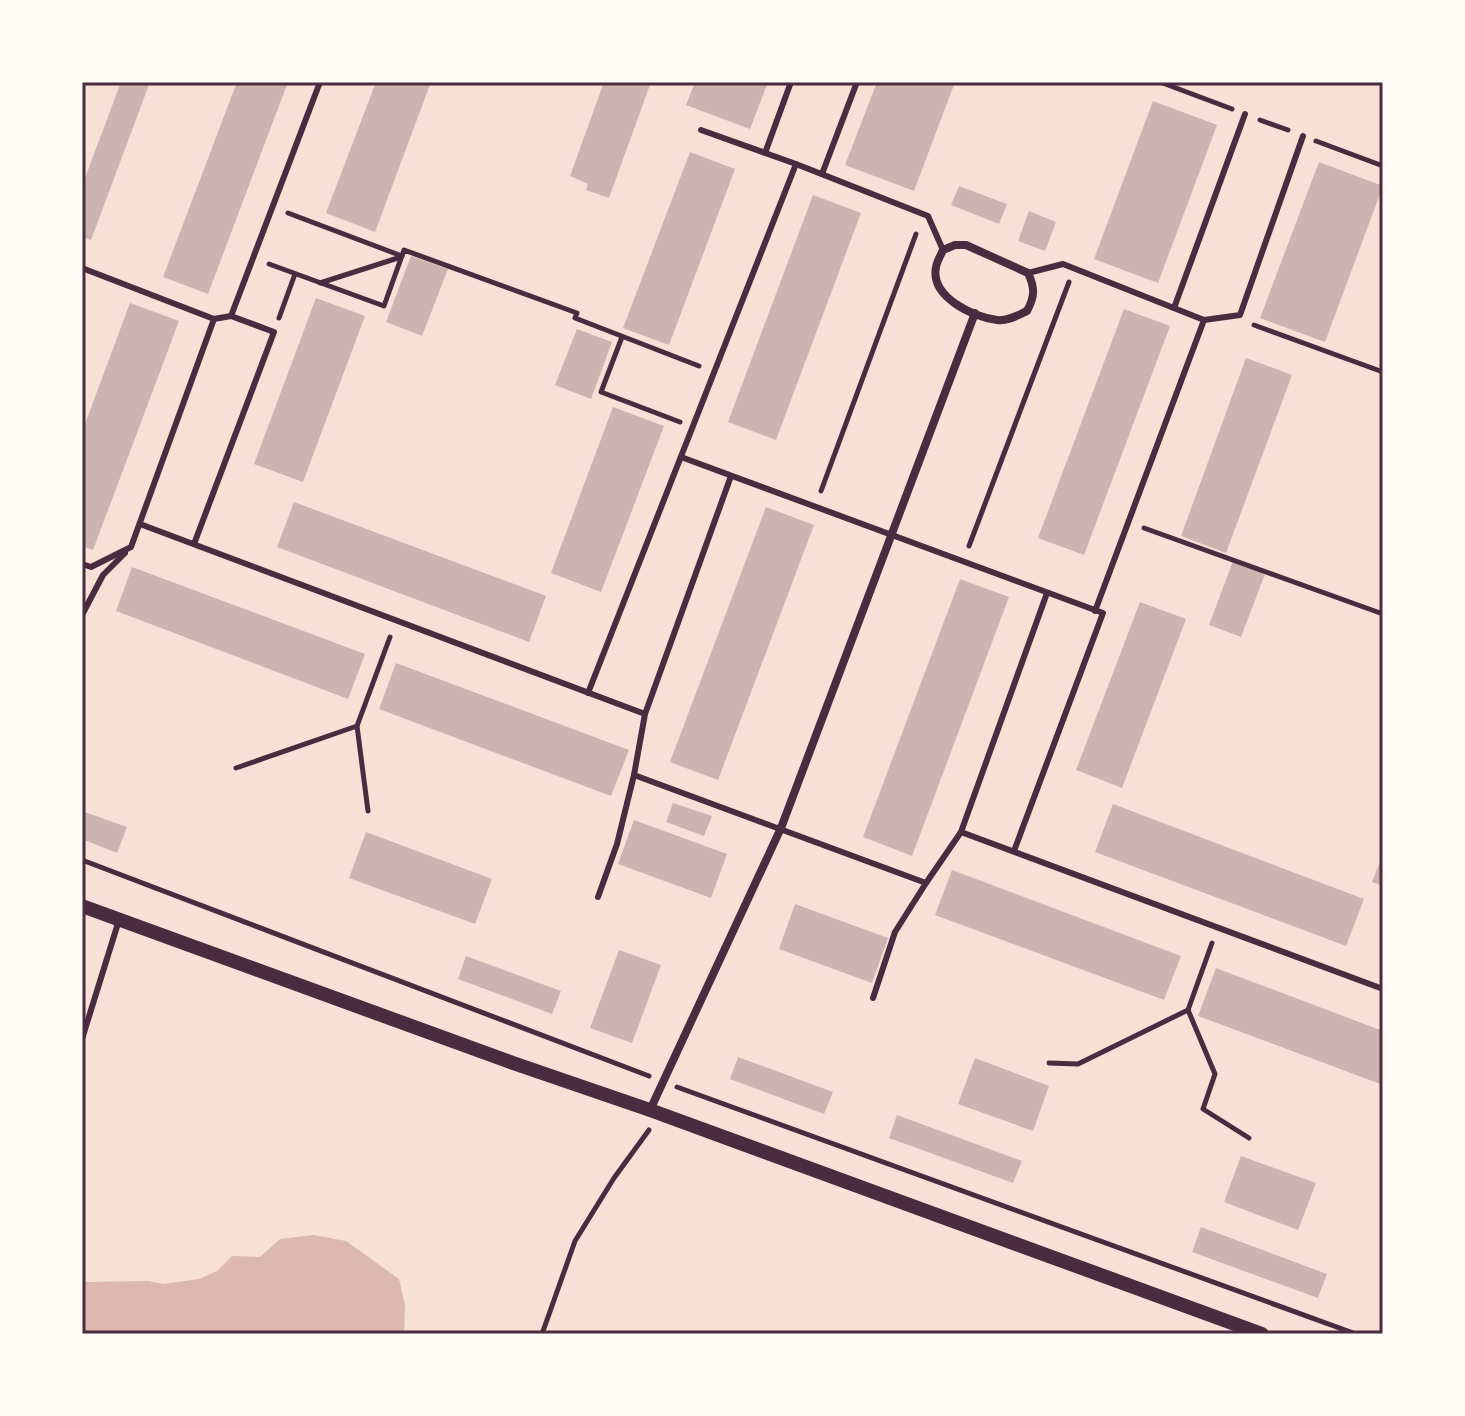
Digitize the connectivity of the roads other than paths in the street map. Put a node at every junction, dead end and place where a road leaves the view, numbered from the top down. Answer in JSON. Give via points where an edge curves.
{"nodes":[{"id":1,"x":320,"y":82,"type":"edge"},
{"id":2,"x":791,"y":82,"type":"edge"},
{"id":3,"x":857,"y":82,"type":"edge"},
{"id":4,"x":1245,"y":114,"type":"road end"},
{"id":5,"x":701,"y":130,"type":"dead end"},
{"id":6,"x":1303,"y":136,"type":"road end"},
{"id":7,"x":765,"y":153,"type":"junction"},
{"id":8,"x":796,"y":164,"type":"junction"},
{"id":9,"x":822,"y":174,"type":"junction"},
{"id":10,"x":943,"y":250,"type":"junction"},
{"id":11,"x":82,"y":268,"type":"edge"},
{"id":12,"x":1028,"y":273,"type":"junction"},
{"id":13,"x":1174,"y":308,"type":"junction"},
{"id":14,"x":975,"y":313,"type":"junction"},
{"id":15,"x":231,"y":316,"type":"junction"},
{"id":16,"x":214,"y":319,"type":"junction"},
{"id":17,"x":1204,"y":320,"type":"junction"},
{"id":18,"x":681,"y":457,"type":"junction"},
{"id":19,"x":731,"y":476,"type":"junction"},
{"id":20,"x":140,"y":524,"type":"junction"},
{"id":21,"x":891,"y":535,"type":"junction"},
{"id":22,"x":194,"y":544,"type":"junction"},
{"id":23,"x":131,"y":547,"type":"junction"},
{"id":24,"x":82,"y":564,"type":"edge"},
{"id":25,"x":1047,"y":593,"type":"junction"},
{"id":26,"x":1095,"y":611,"type":"junction"},
{"id":27,"x":82,"y":615,"type":"edge"},
{"id":28,"x":588,"y":693,"type":"junction"},
{"id":29,"x":645,"y":714,"type":"junction"},
{"id":30,"x":634,"y":775,"type":"junction"},
{"id":31,"x":781,"y":828,"type":"junction"},
{"id":32,"x":961,"y":832,"type":"junction"},
{"id":33,"x":1014,"y":851,"type":"junction"},
{"id":34,"x":926,"y":883,"type":"junction"},
{"id":35,"x":598,"y":897,"type":"dead end"},
{"id":36,"x":82,"y":906,"type":"edge"},
{"id":37,"x":119,"y":920,"type":"junction"},
{"id":38,"x":1383,"y":989,"type":"edge"},
{"id":39,"x":873,"y":998,"type":"dead end"},
{"id":40,"x":82,"y":1039,"type":"edge"},
{"id":41,"x":650,"y":1110,"type":"junction"},
{"id":42,"x":1262,"y":1334,"type":"edge"}],
"edges":[{"from":1,"to":15,"type":"lane"},
{"from":2,"to":7,"type":"lane"},
{"from":3,"to":9,"type":"lane"},
{"from":4,"to":13,"type":"lane"},
{"from":5,"to":7,"type":"lane"},
{"from":6,"to":17,"type":"lane","via":[[1240,315]]},
{"from":7,"to":8,"type":"lane"},
{"from":8,"to":9,"type":"lane"},
{"from":8,"to":18,"type":"lane"},
{"from":9,"to":10,"type":"lane","via":[[928,216]]},
{"from":10,"to":12,"type":"street","via":[[966,245]]},
{"from":10,"to":14,"type":"street","via":[[936,267],[939,288]]},
{"from":11,"to":16,"type":"lane"},
{"from":12,"to":13,"type":"lane","via":[[1063,264]]},
{"from":12,"to":14,"type":"street","via":[[1034,290],[1027,311],[998,321]]},
{"from":13,"to":17,"type":"lane"},
{"from":14,"to":21,"type":"street"},
{"from":15,"to":16,"type":"lane"},
{"from":15,"to":22,"type":"lane","via":[[274,332]]},
{"from":16,"to":20,"type":"lane"},
{"from":17,"to":26,"type":"lane"},
{"from":18,"to":19,"type":"lane"},
{"from":18,"to":28,"type":"lane"},
{"from":19,"to":21,"type":"lane"},
{"from":19,"to":29,"type":"lane"},
{"from":20,"to":22,"type":"lane"},
{"from":20,"to":23,"type":"lane"},
{"from":21,"to":25,"type":"lane"},
{"from":21,"to":31,"type":"street"},
{"from":22,"to":28,"type":"lane"},
{"from":23,"to":24,"type":"lane","via":[[91,567]]},
{"from":23,"to":27,"type":"lane","via":[[103,575]]},
{"from":25,"to":26,"type":"lane"},
{"from":25,"to":32,"type":"lane"},
{"from":26,"to":33,"type":"lane","via":[[1103,613]]},
{"from":28,"to":29,"type":"lane"},
{"from":29,"to":30,"type":"lane"},
{"from":30,"to":31,"type":"lane"},
{"from":30,"to":35,"type":"lane"},
{"from":31,"to":34,"type":"lane"},
{"from":31,"to":41,"type":"street"},
{"from":32,"to":33,"type":"lane"},
{"from":32,"to":34,"type":"lane"},
{"from":33,"to":38,"type":"lane"},
{"from":34,"to":39,"type":"lane","via":[[895,932]]},
{"from":36,"to":37,"type":"street"},
{"from":37,"to":40,"type":"lane"},
{"from":37,"to":41,"type":"street"},
{"from":41,"to":42,"type":"street"}]}
